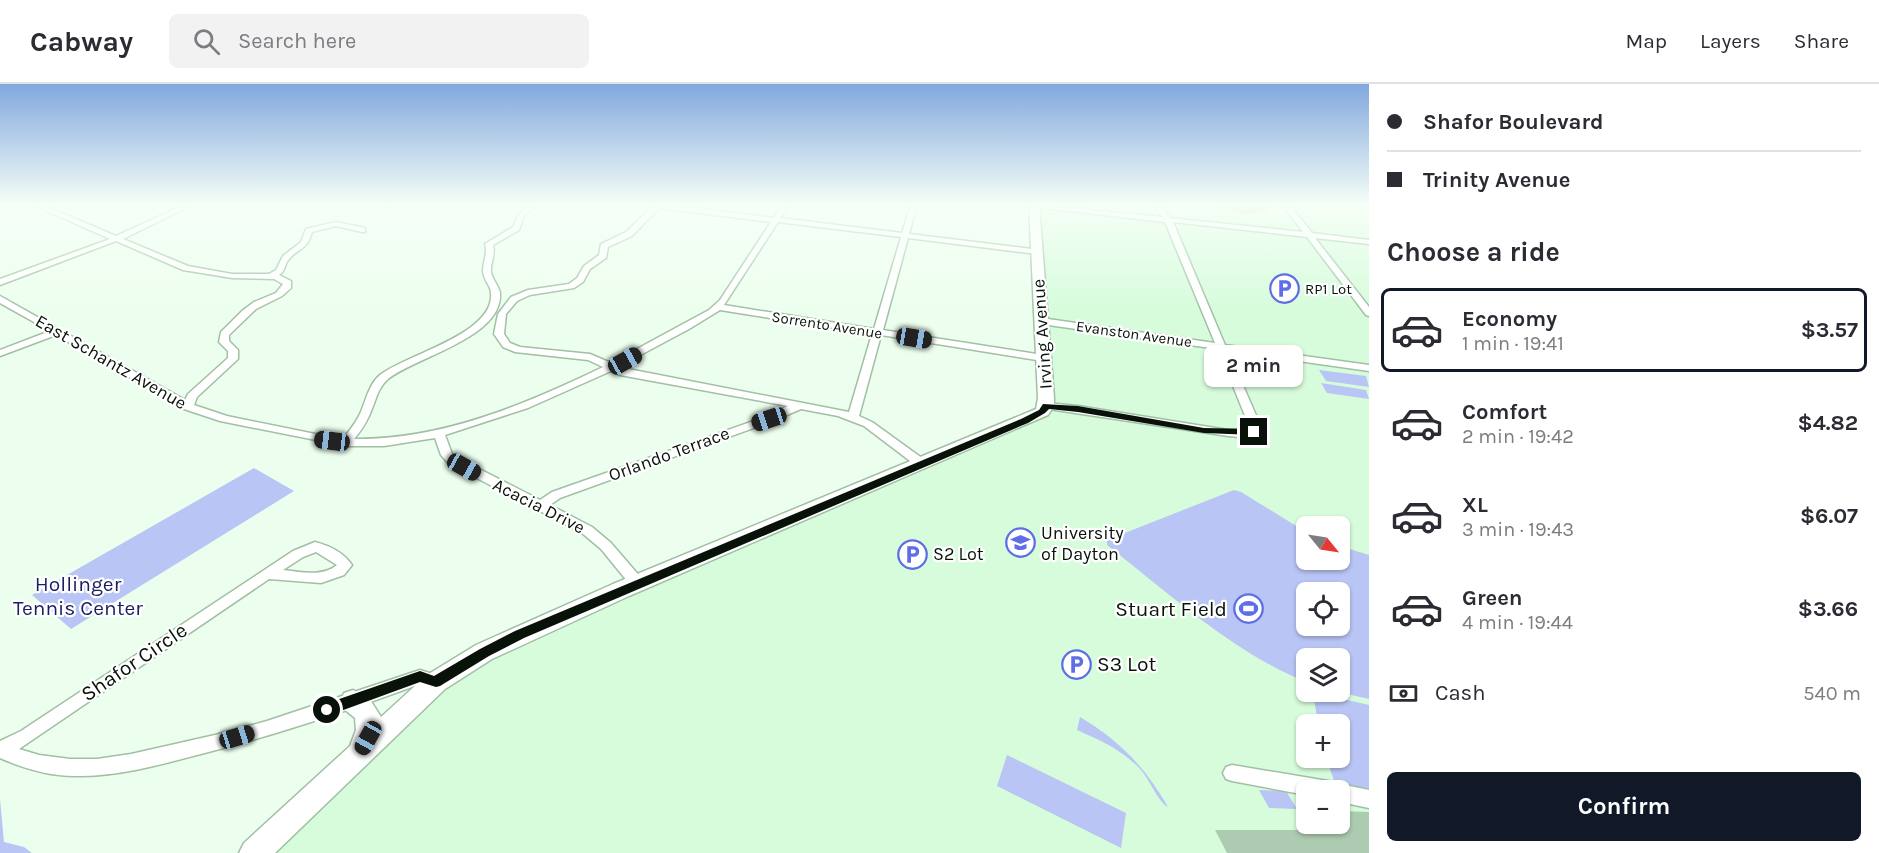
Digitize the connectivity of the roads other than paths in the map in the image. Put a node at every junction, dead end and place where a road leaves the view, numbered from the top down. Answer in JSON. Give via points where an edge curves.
{"nodes":[{"id":1,"x":115,"y":240,"type":"joint"},
{"id":2,"x":306,"y":240,"type":"edge"},
{"id":3,"x":493,"y":240,"type":"edge"},
{"id":4,"x":617,"y":240,"type":"edge"},
{"id":5,"x":763,"y":240,"type":"edge"},
{"id":6,"x":903,"y":240,"type":"edge"},
{"id":7,"x":936,"y":240,"type":"edge"},
{"id":8,"x":1036,"y":240,"type":"edge"},
{"id":9,"x":1176,"y":240,"type":"edge"},
{"id":10,"x":1313,"y":240,"type":"edge"},
{"id":11,"x":1351,"y":240,"type":"edge"},
{"id":12,"x":1369,"y":242,"type":"edge"},
{"id":13,"x":1037,"y":252,"type":"junction"},
{"id":14,"x":272,"y":276,"type":"junction"},
{"id":15,"x":0,"y":282,"type":"edge"},
{"id":16,"x":0,"y":299,"type":"edge"},
{"id":17,"x":514,"y":299,"type":"junction"},
{"id":18,"x":495,"y":303,"type":"junction"},
{"id":19,"x":718,"y":307,"type":"junction"},
{"id":20,"x":1369,"y":313,"type":"edge"},
{"id":21,"x":1041,"y":321,"type":"junction"},
{"id":22,"x":56,"y":332,"type":"junction"},
{"id":23,"x":877,"y":333,"type":"junction"},
{"id":24,"x":1221,"y":347,"type":"junction"},
{"id":25,"x":0,"y":353,"type":"edge"},
{"id":26,"x":1043,"y":358,"type":"junction"},
{"id":27,"x":612,"y":368,"type":"junction"},
{"id":28,"x":1369,"y":368,"type":"edge"},
{"id":29,"x":800,"y":405,"type":"junction"},
{"id":30,"x":188,"y":406,"type":"junction"},
{"id":31,"x":1046,"y":406,"type":"junction"},
{"id":32,"x":854,"y":417,"type":"junction"},
{"id":33,"x":439,"y":434,"type":"junction"},
{"id":34,"x":346,"y":443,"type":"junction"},
{"id":35,"x":922,"y":464,"type":"junction"},
{"id":36,"x":540,"y":506,"type":"junction"},
{"id":37,"x":267,"y":574,"type":"junction"},
{"id":38,"x":637,"y":583,"type":"junction"},
{"id":39,"x":436,"y":682,"type":"junction"},
{"id":40,"x":354,"y":701,"type":"junction"},
{"id":41,"x":1,"y":750,"type":"edge"},
{"id":42,"x":357,"y":757,"type":"junction"},
{"id":43,"x":1232,"y":773,"type":"dead end"},
{"id":44,"x":1296,"y":784,"type":"edge"},
{"id":45,"x":1350,"y":795,"type":"edge"},
{"id":46,"x":1369,"y":799,"type":"edge"},
{"id":47,"x":254,"y":853,"type":"edge"}],
"edges":[{"from":1,"to":14,"type":"street","via":[[186,268],[232,276]]},
{"from":1,"to":15,"type":"street"},
{"from":2,"to":14,"type":"street","via":[[282,260],[280,271]]},
{"from":3,"to":18,"type":"street","via":[[486,267],[495,287]]},
{"from":4,"to":17,"type":"street","via":[[604,246],[603,256],[587,268],[576,284]]},
{"from":5,"to":19,"type":"street","name":"East Schantz Avenue"},
{"from":6,"to":23,"type":"street"},
{"from":7,"to":13,"type":"street"},
{"from":8,"to":13,"type":"street","name":"Irving Avenue"},
{"from":9,"to":24,"type":"street"},
{"from":10,"to":20,"type":"street"},
{"from":11,"to":12,"type":"street"},
{"from":13,"to":21,"type":"street","name":"Irving Avenue"},
{"from":14,"to":30,"type":"street","via":[[284,279],[288,283],[286,289],[251,308],[224,334],[224,342],[233,350],[233,359],[192,396]]},
{"from":16,"to":22,"type":"street","name":"East Schantz Avenue"},
{"from":17,"to":18,"type":"street"},
{"from":17,"to":27,"type":"street","via":[[500,319],[499,334],[506,345],[528,353],[590,357]]},
{"from":18,"to":34,"type":"street","via":[[484,320],[463,337],[400,366],[380,381],[363,419]]},
{"from":19,"to":23,"type":"street","name":"Sorrento Avenue"},
{"from":19,"to":27,"type":"street","name":"East Schantz Avenue"},
{"from":21,"to":24,"type":"street","name":"Evanston Avenue"},
{"from":21,"to":26,"type":"street","name":"Irving Avenue"},
{"from":22,"to":25,"type":"street"},
{"from":22,"to":30,"type":"street","name":"East Schantz Avenue"},
{"from":23,"to":26,"type":"street","name":"Sorrento Avenue"},
{"from":23,"to":32,"type":"street"},
{"from":24,"to":28,"type":"street","name":"Evanston Avenue"},
{"from":24,"to":31,"type":"street","via":[[1256,429],[1250,434]]},
{"from":26,"to":31,"type":"street","name":"Irving Avenue"},
{"from":27,"to":29,"type":"street"},
{"from":27,"to":33,"type":"street","name":"East Schantz Avenue","via":[[536,403]]},
{"from":29,"to":32,"type":"street"},
{"from":29,"to":36,"type":"street","name":"Orlando Terrace","via":[[556,495]]},
{"from":30,"to":34,"type":"street","name":"East Schantz Avenue","via":[[231,420]]},
{"from":31,"to":35,"type":"street","name":"Irving Avenue","via":[[1024,421]]},
{"from":32,"to":35,"type":"street"},
{"from":33,"to":34,"type":"street","name":"East Schantz Avenue","via":[[393,442]]},
{"from":33,"to":36,"type":"street","name":"Acacia Drive","via":[[452,460]]},
{"from":35,"to":38,"type":"street","name":"Irving Avenue"},
{"from":36,"to":38,"type":"street","name":"Acacia Drive","via":[[593,534]]},
{"from":37,"to":37,"type":"street","name":"Shafor Circle","via":[[322,578],[334,576],[345,565],[326,550],[315,547]]},
{"from":37,"to":41,"type":"street","name":"Shafor Circle"},
{"from":38,"to":39,"type":"street","name":"Irving Avenue","via":[[484,652]]},
{"from":39,"to":40,"type":"street","via":[[420,677]]},
{"from":39,"to":42,"type":"street","name":"Irving Avenue"},
{"from":40,"to":41,"type":"street","via":[[195,748],[108,766],[51,766]]},
{"from":40,"to":42,"type":"street","via":[[365,709],[370,726]]},
{"from":42,"to":47,"type":"street","name":"Irving Avenue"},
{"from":43,"to":44,"type":"street"},
{"from":45,"to":46,"type":"street"}]}
